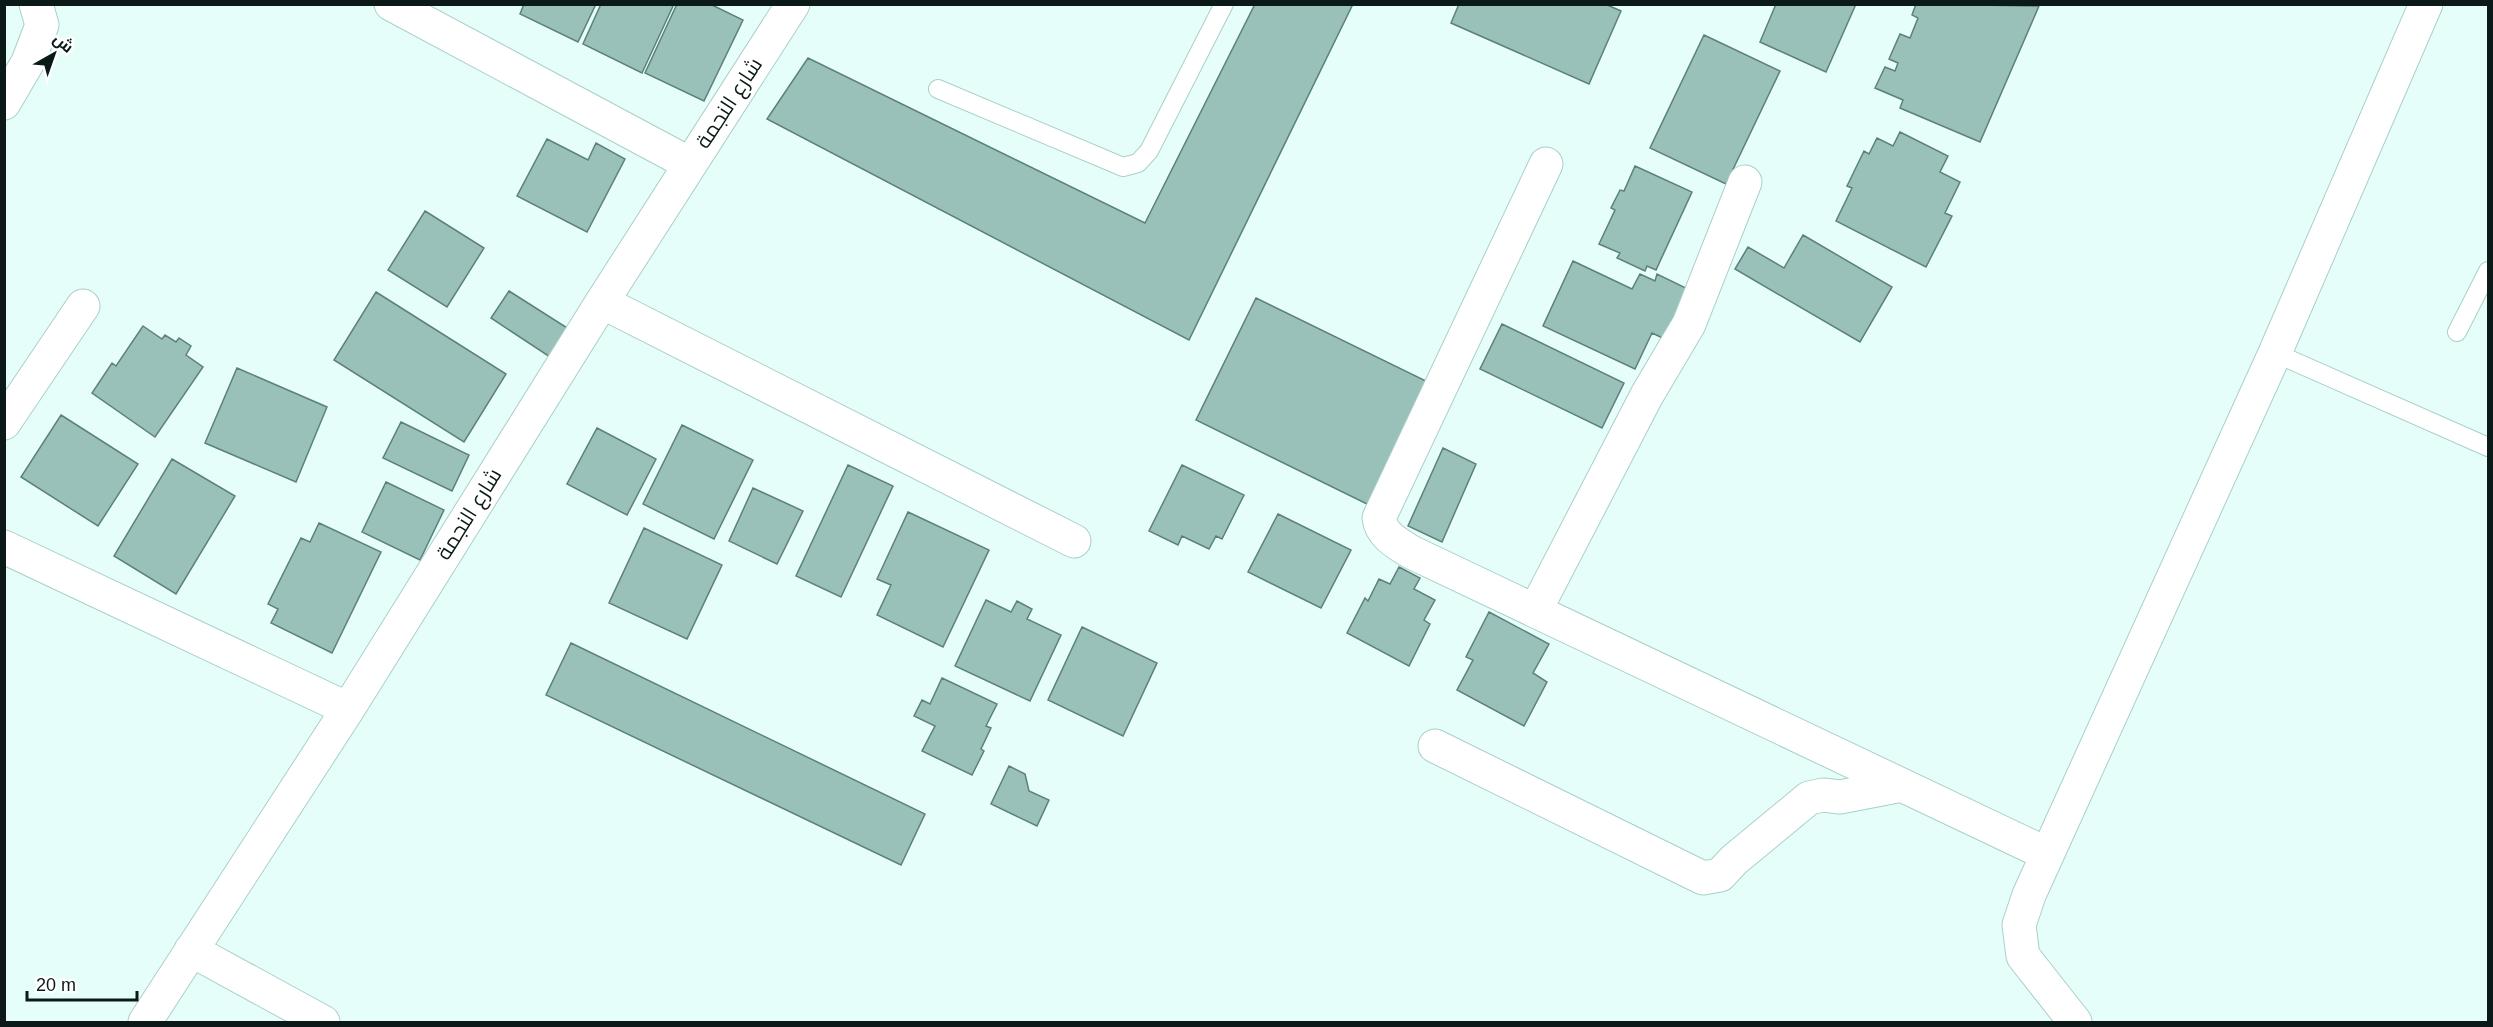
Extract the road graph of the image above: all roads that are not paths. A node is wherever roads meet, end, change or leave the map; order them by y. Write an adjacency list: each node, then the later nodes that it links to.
1 (36, 4): 7 (street)
2 (391, 4): 8 (street)
3 (793, 4): 8 (street, شارع النجمة)
4 (1224, 4): 6 (lane)
5 (2426, 4): 15 (street)
6 (938, 89)
7 (4, 103)
8 (690, 164): 12 (street, شارع النجمة)
9 (1546, 164): 20 (street)
10 (1745, 182): 20 (street)
11 (2488, 271): 14 (lane)
12 (602, 302): 18 (street); 21 (street, شارع النجمة)
13 (83, 306): 16 (street)
14 (2457, 332)
15 (2276, 353): 17 (lane); 24 (street)
16 (4, 423)
17 (2488, 447)
18 (1074, 541)
19 (4, 547): 21 (street)
20 (1535, 611): 23 (street)
21 (348, 709): 25 (street, شارع النجمة)
22 (1435, 746): 23 (street)
23 (1902, 785): 24 (street)
24 (2047, 854): 28 (street)
25 (191, 950): 26 (street, شارع النجمة); 27 (street)
26 (146, 1023)
27 (323, 1023)
28 (2075, 1023)

